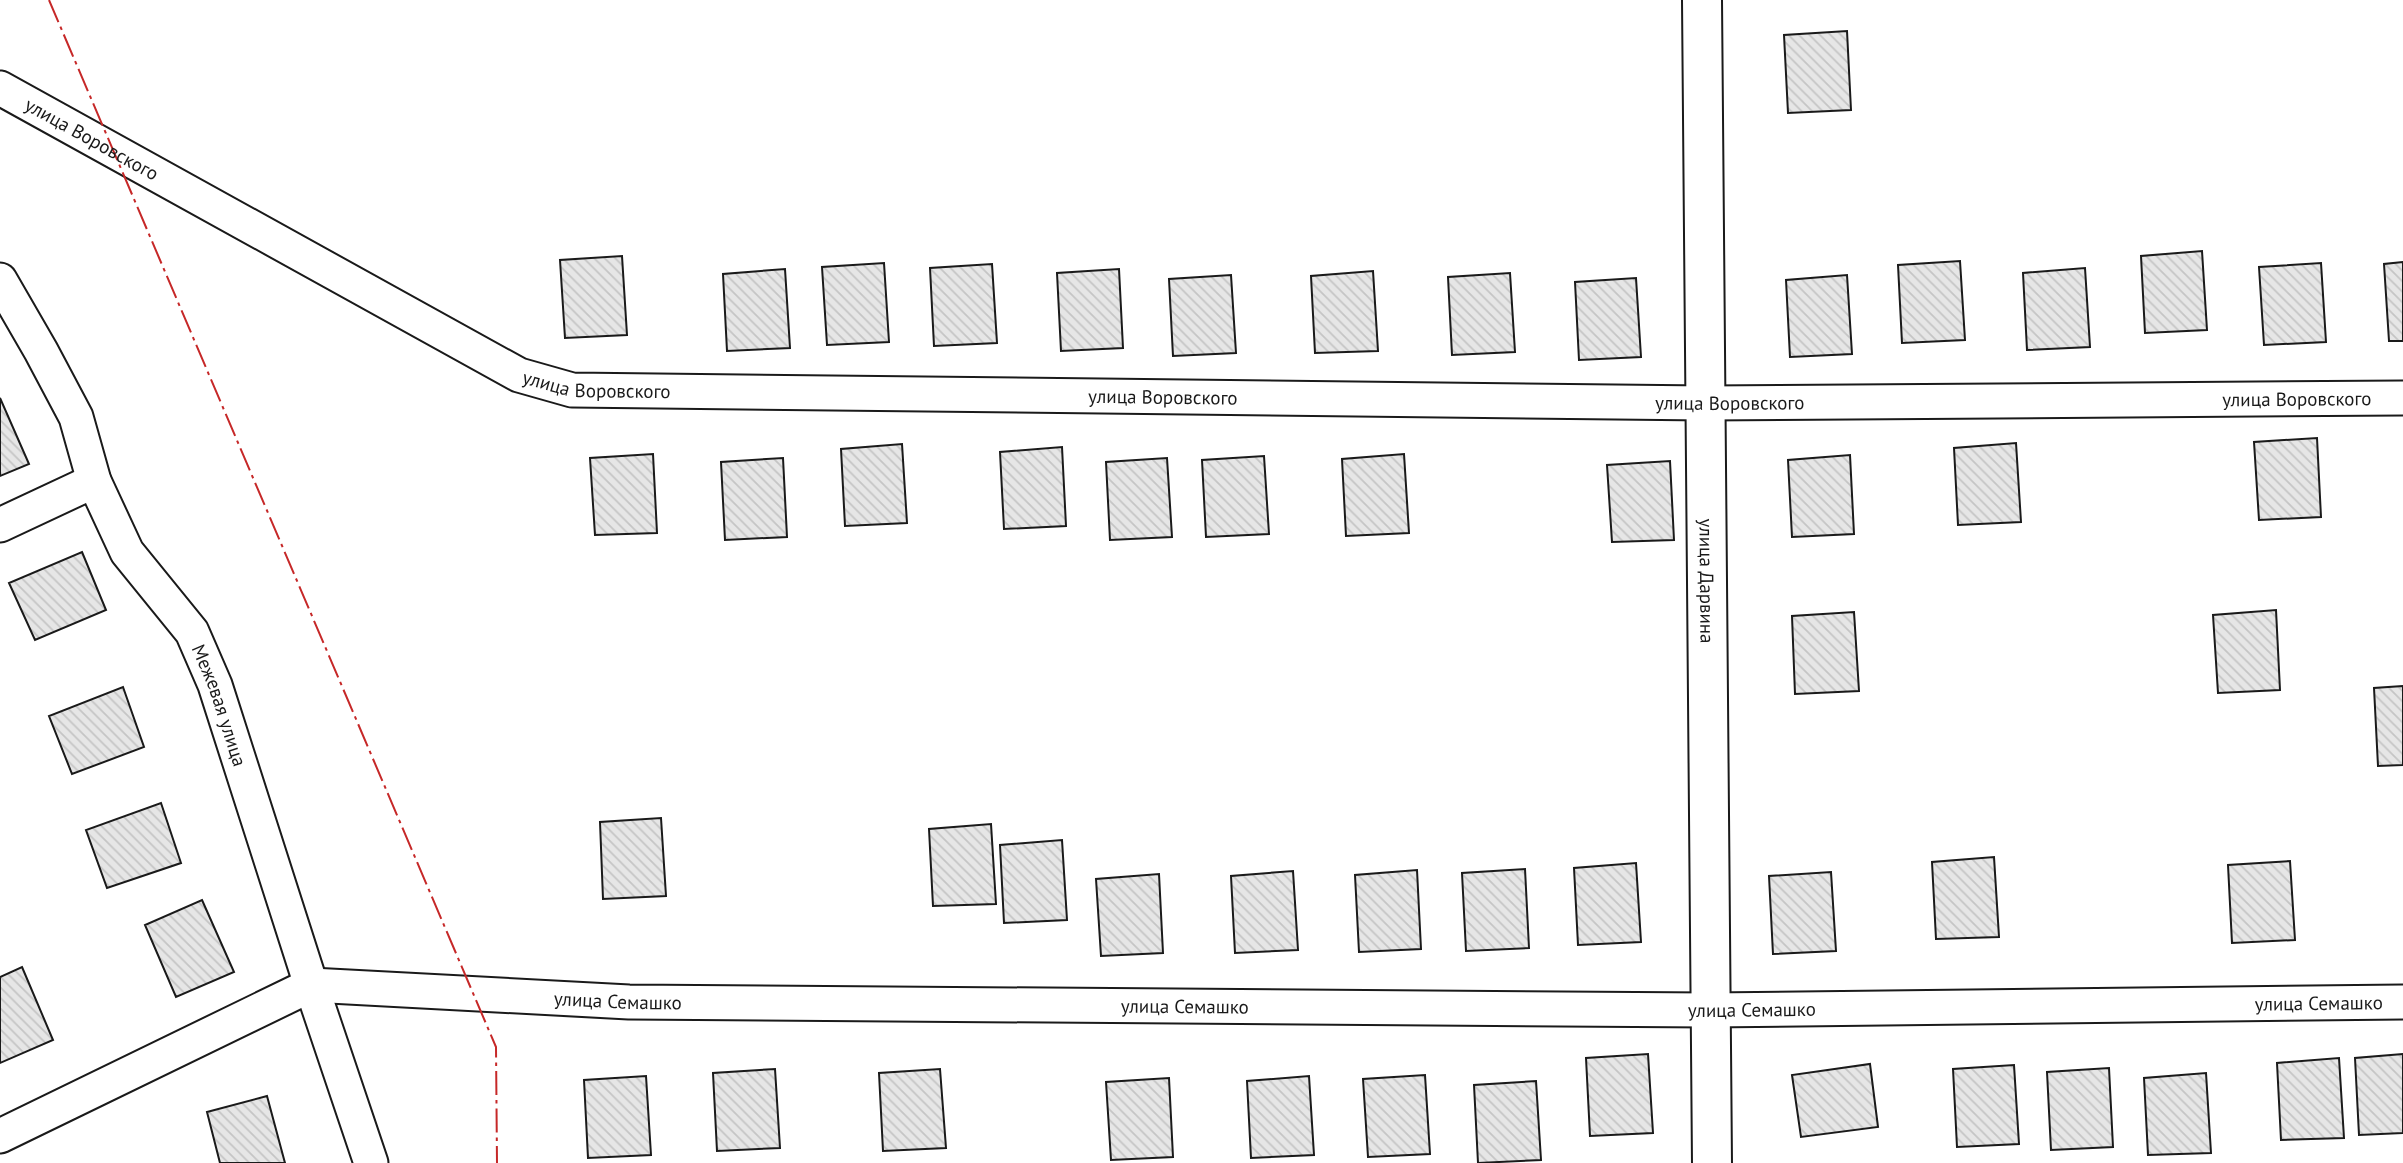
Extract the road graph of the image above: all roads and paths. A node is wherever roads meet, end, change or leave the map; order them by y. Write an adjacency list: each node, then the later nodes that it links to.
1 (1702, 0): 5 (street, улица Дарвина)
2 (0, 88): 5 (street, улица Воровского)
3 (0, 280): 6 (street, Межевая улица)
4 (2403, 398): 5 (street, улица Воровского)
5 (1706, 403): 10 (street, улица Дарвина)
6 (94, 481): 7 (street); 8 (street, Межевая улица)
7 (0, 525)
8 (311, 985): 10 (street, улица Семашко); 11 (street, улица Семашко); 12 (street, Межевая улица)
9 (2403, 1002): 10 (street, улица Семашко)
10 (1709, 1010): 13 (street, улица Дарвина)
11 (0, 1136)
12 (371, 1163)
13 (1712, 1163)

